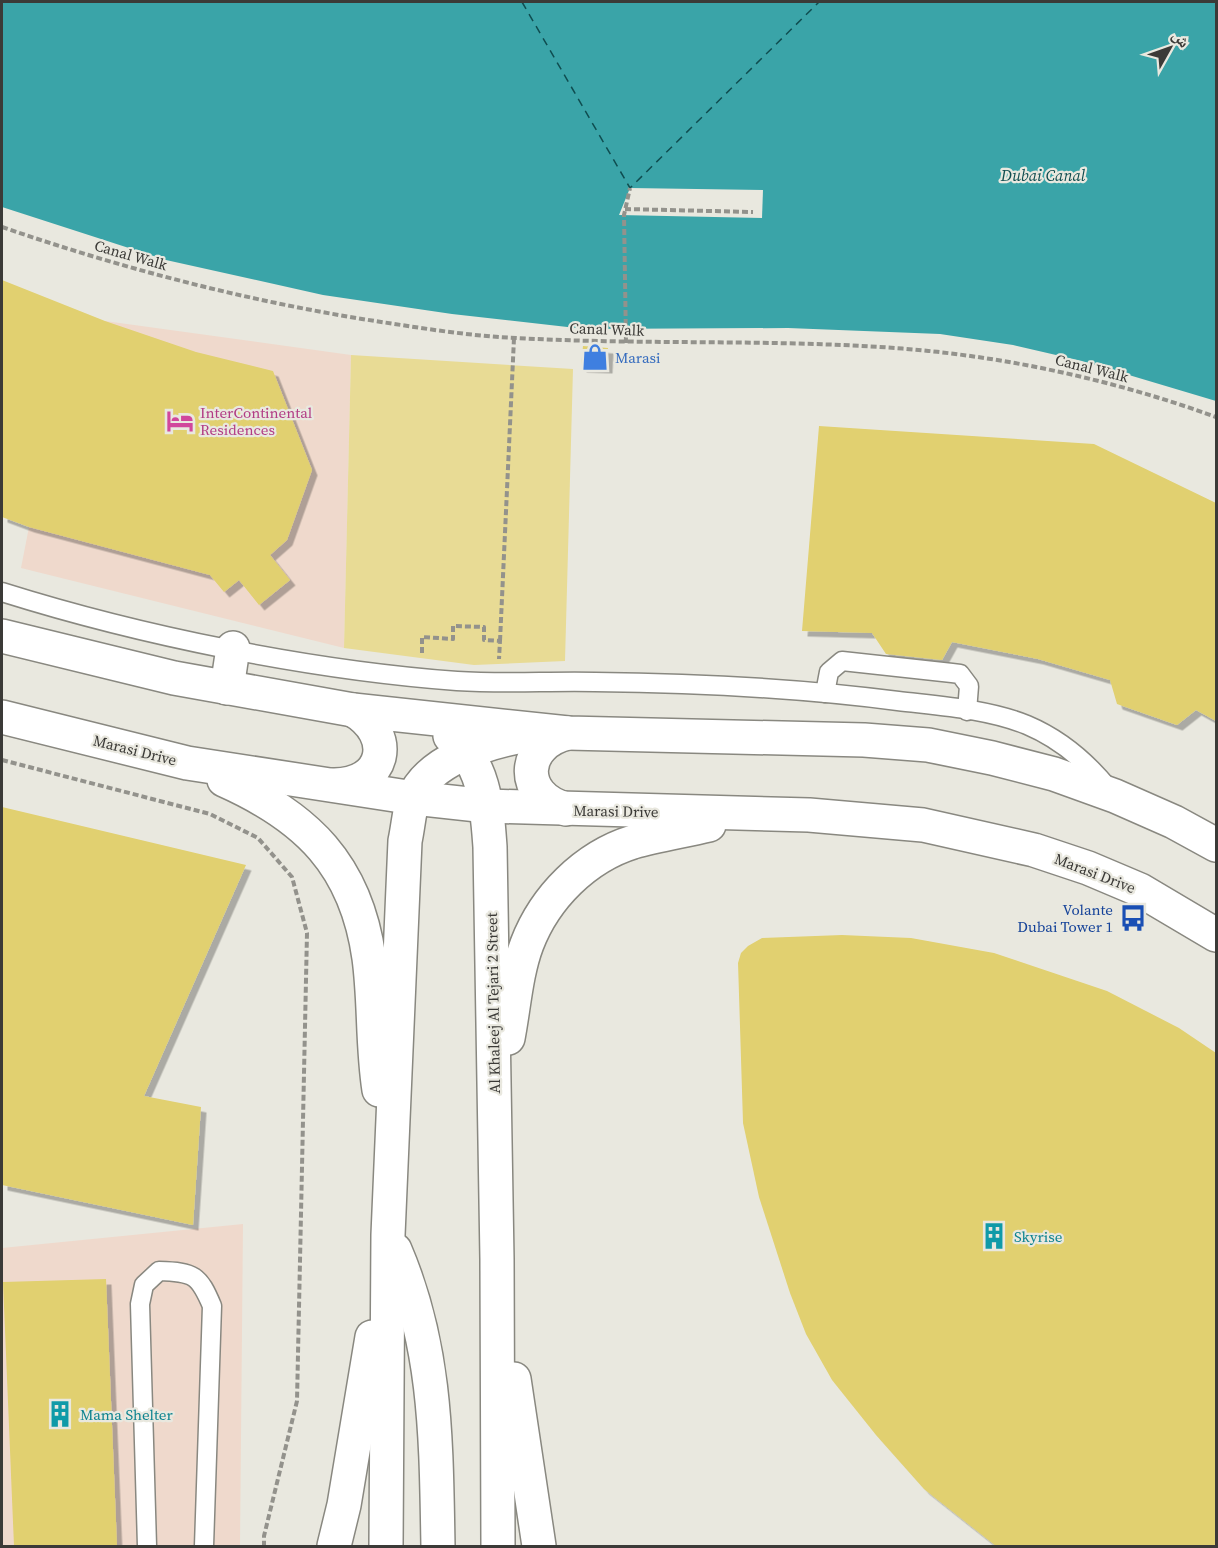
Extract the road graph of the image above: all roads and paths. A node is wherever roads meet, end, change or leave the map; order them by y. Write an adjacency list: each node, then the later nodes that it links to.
1 (630, 188): 2 (path)
2 (625, 209): 3 (path); 6 (path)
3 (753, 212)
4 (2, 227): 5 (path, Canal Walk)
5 (514, 338): 6 (path, Canal Walk); 10 (path)
6 (626, 343): 7 (path, Canal Walk)
7 (1216, 417)
8 (2, 592): 11 (lane)
9 (2, 636): 12 (street)
10 (500, 641)
11 (233, 648): 12 (street); 13 (lane)
12 (227, 688): 14 (street)
13 (825, 693): 15 (lane); 15 (lane)
14 (353, 710): 16 (street); 22 (street)
15 (967, 711): 23 (lane)
16 (419, 716): 18 (street); 19 (street, Al Khaleej Al Tejari 2 Street)
17 (2, 717): 21 (street, Marasi Drive)
18 (568, 733): 19 (street); 23 (street); 26 (street)
19 (466, 751): 24 (street); 25 (street, Al Khaleej Al Tejari 2 Street)
20 (2, 760): 36 (path)
21 (187, 763): 22 (street, Marasi Drive); 31 (street)
22 (334, 785): 24 (street, Marasi Drive)
23 (1115, 796): 28 (street)
24 (414, 798): 25 (street, Marasi Drive); 31 (street)
25 (487, 806): 26 (street, Marasi Drive); 30 (street, Al Khaleej Al Tejari 2 Street)
26 (566, 809): 27 (street, Marasi Drive)
27 (752, 814): 29 (street, Marasi Drive); 30 (street)
28 (1216, 845)
29 (1216, 935)
30 (495, 1117): 33 (street, Al Khaleej Al Tejari 2 Street)
31 (392, 1150): 32 (street)
32 (388, 1234): 37 (street); 38 (street); 39 (street)
33 (497, 1259): 40 (street); 41 (street)
34 (147, 1546): 35 (lane)
35 (204, 1546)
36 (264, 1546)
37 (334, 1546)
38 (386, 1546)
39 (438, 1546)
40 (498, 1546)
41 (539, 1546)

